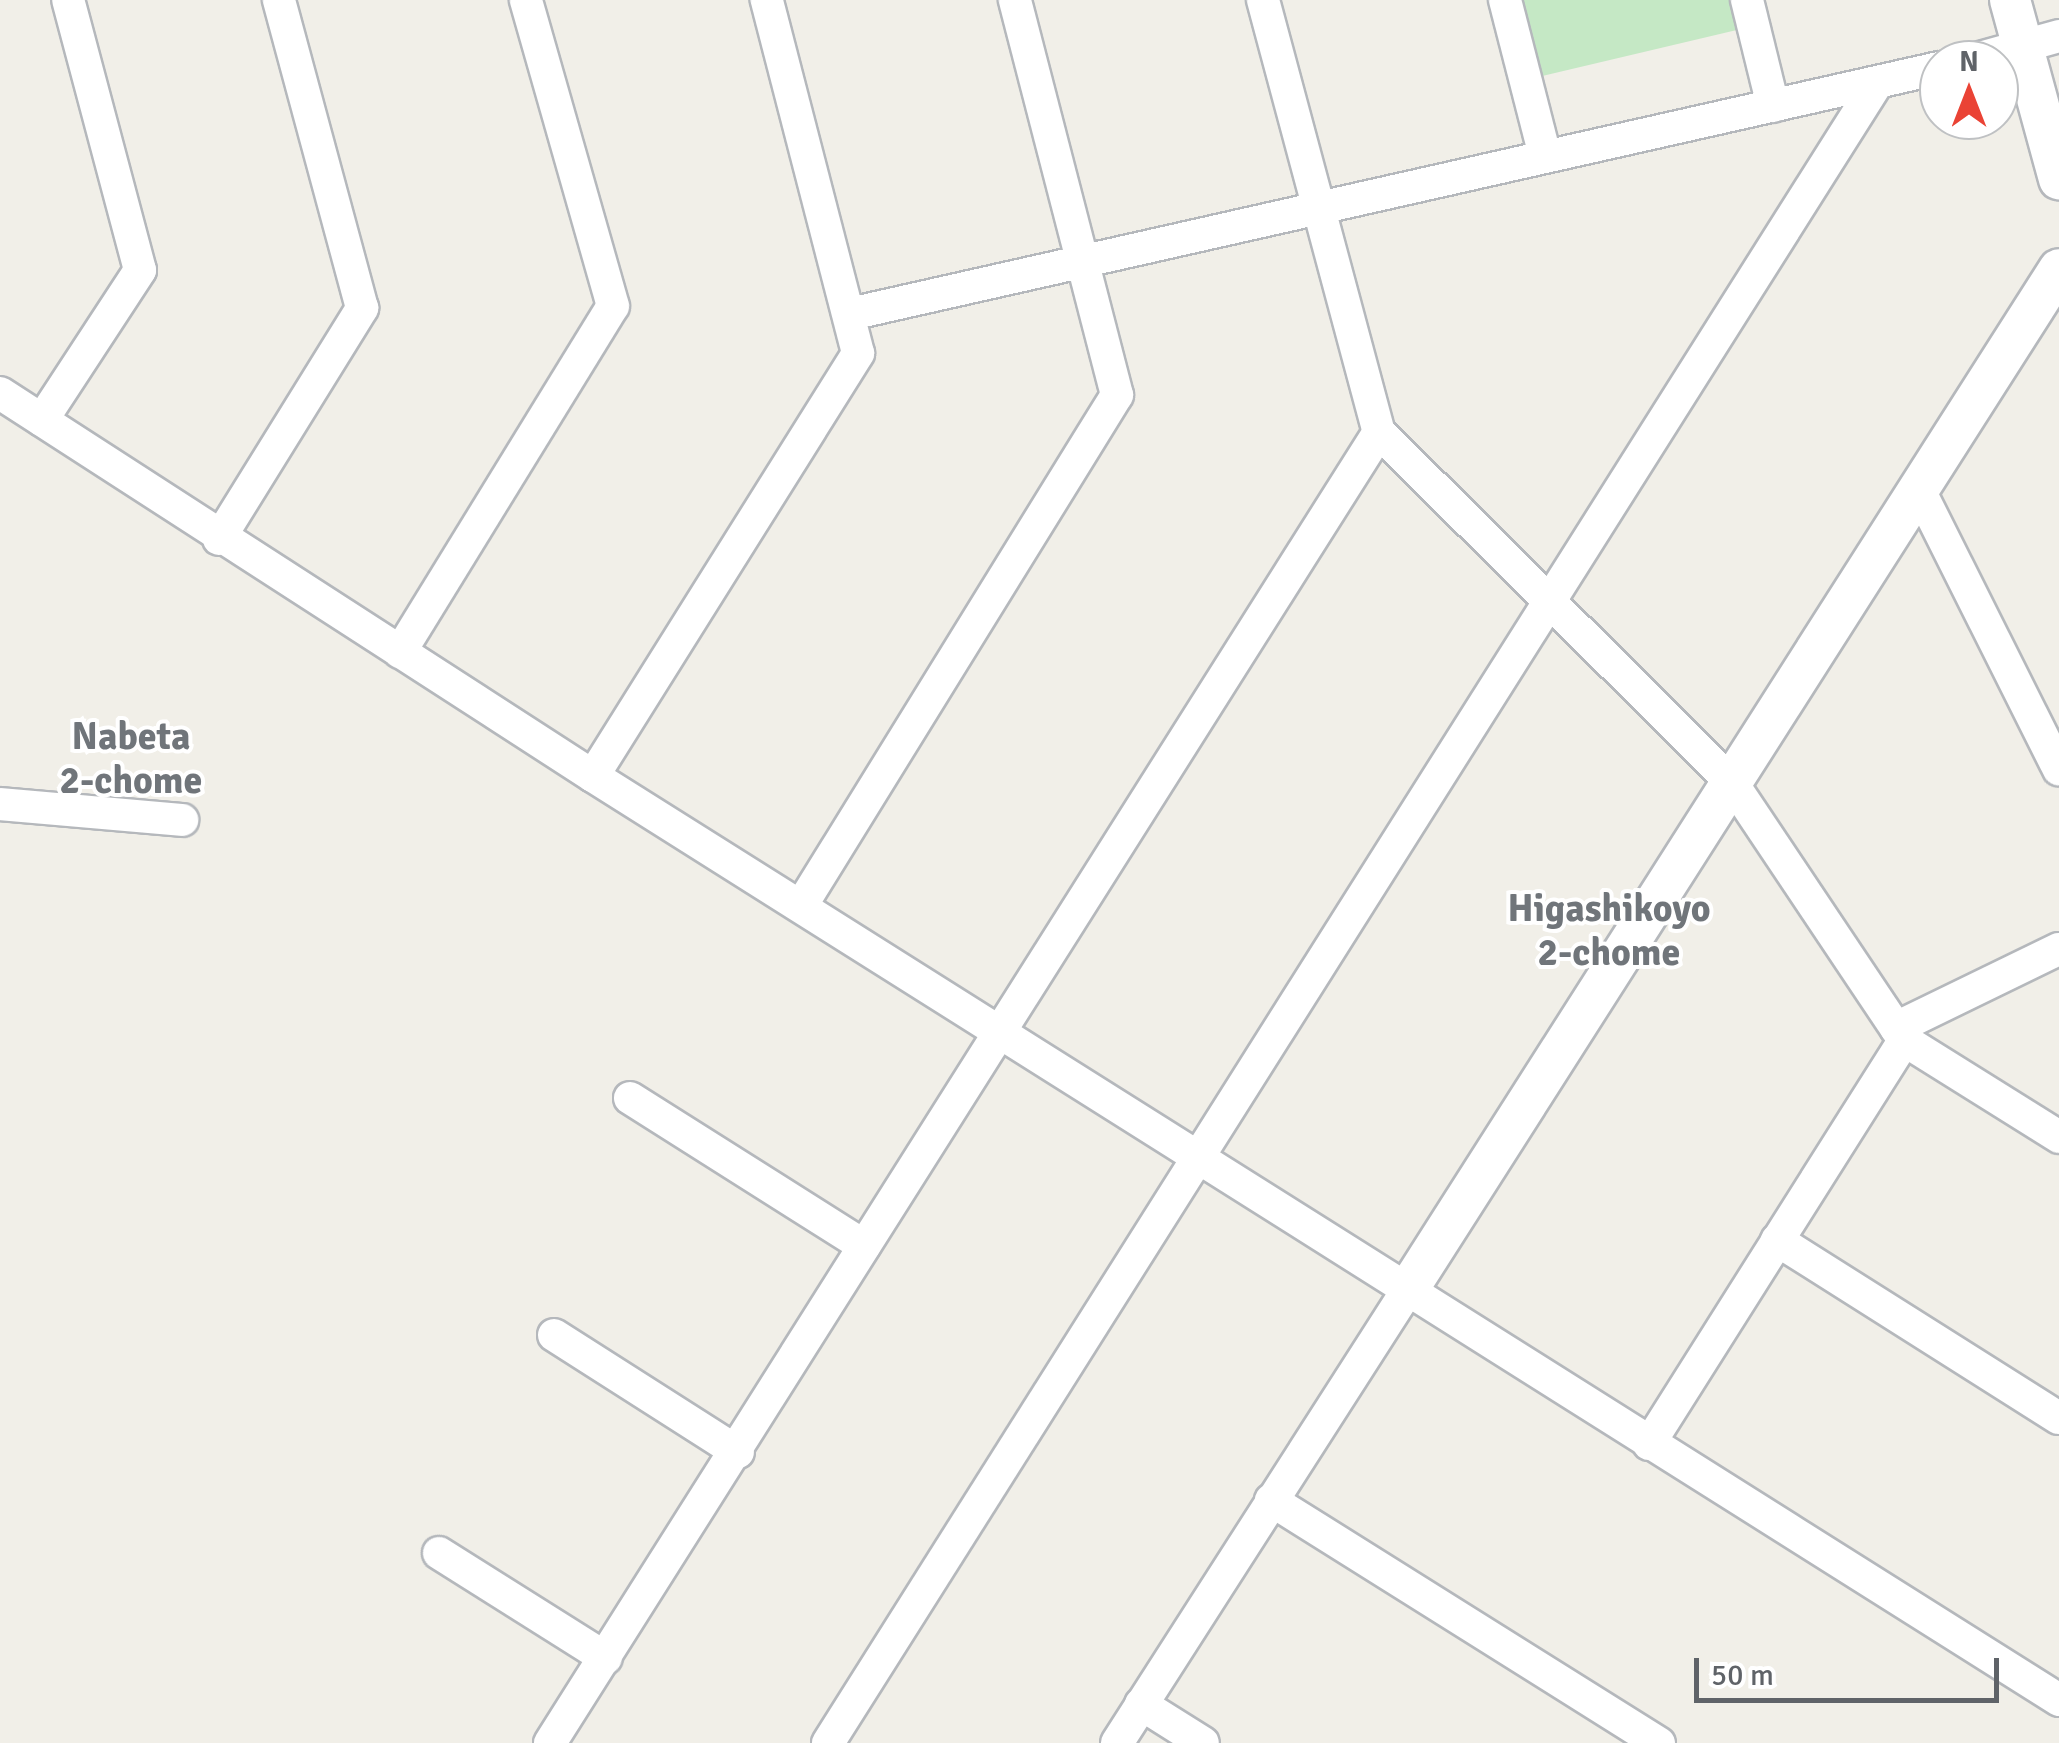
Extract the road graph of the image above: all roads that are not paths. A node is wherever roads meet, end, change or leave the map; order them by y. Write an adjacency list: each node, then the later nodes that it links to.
1 (68, 0): 21 (street)
2 (280, 0): 24 (street)
3 (526, 0): 26 (street)
4 (767, 0): 19 (street)
5 (1015, 0): 17 (street)
6 (1263, 0): 16 (street)
7 (1506, 0): 14 (street)
8 (1746, 0): 13 (street)
9 (2010, 0): 10 (street)
10 (2041, 42): 15 (street)
11 (1919, 73): 12 (street)
12 (1877, 84): 13 (street); 25 (street)
13 (1774, 106): 14 (street)
14 (1545, 156): 16 (street)
15 (2059, 180)
16 (1319, 211): 17 (street); 22 (street)
17 (1084, 262): 19 (street); 32 (street)
18 (2059, 269): 23 (street)
19 (850, 314): 28 (street)
20 (0, 393): 21 (street)
21 (42, 420): 24 (street)
22 (1379, 432): 25 (street); 34 (street)
23 (1917, 486): 27 (street); 29 (street)
24 (219, 538): 26 (street)
25 (1550, 601): 29 (street); 38 (street)
26 (400, 652): 28 (street)
27 (2059, 769)
28 (594, 776): 32 (street)
29 (1732, 783): 35 (street); 41 (street)
30 (0, 804): 31 (street)
31 (182, 820)
32 (801, 906): 34 (street)
33 (2059, 949): 35 (street)
34 (1002, 1034): 38 (street); 40 (street)
35 (1900, 1034): 37 (street); 39 (street)
36 (630, 1098): 40 (street)
37 (2059, 1136)
38 (1197, 1156): 41 (street); 52 (street)
39 (1778, 1240): 43 (street); 44 (street)
40 (864, 1246): 45 (street)
41 (1407, 1291): 44 (street); 46 (street)
42 (554, 1335): 45 (street)
43 (2059, 1418)
44 (1649, 1444): 49 (street)
45 (738, 1452): 48 (street)
46 (1272, 1500): 50 (street); 55 (street)
47 (439, 1553): 48 (street)
48 (606, 1658): 51 (street)
49 (2059, 1700)
50 (1141, 1704): 53 (street); 54 (street)
51 (550, 1743)
52 (828, 1743)
53 (1116, 1743)
54 (1203, 1743)
55 (1659, 1743)

